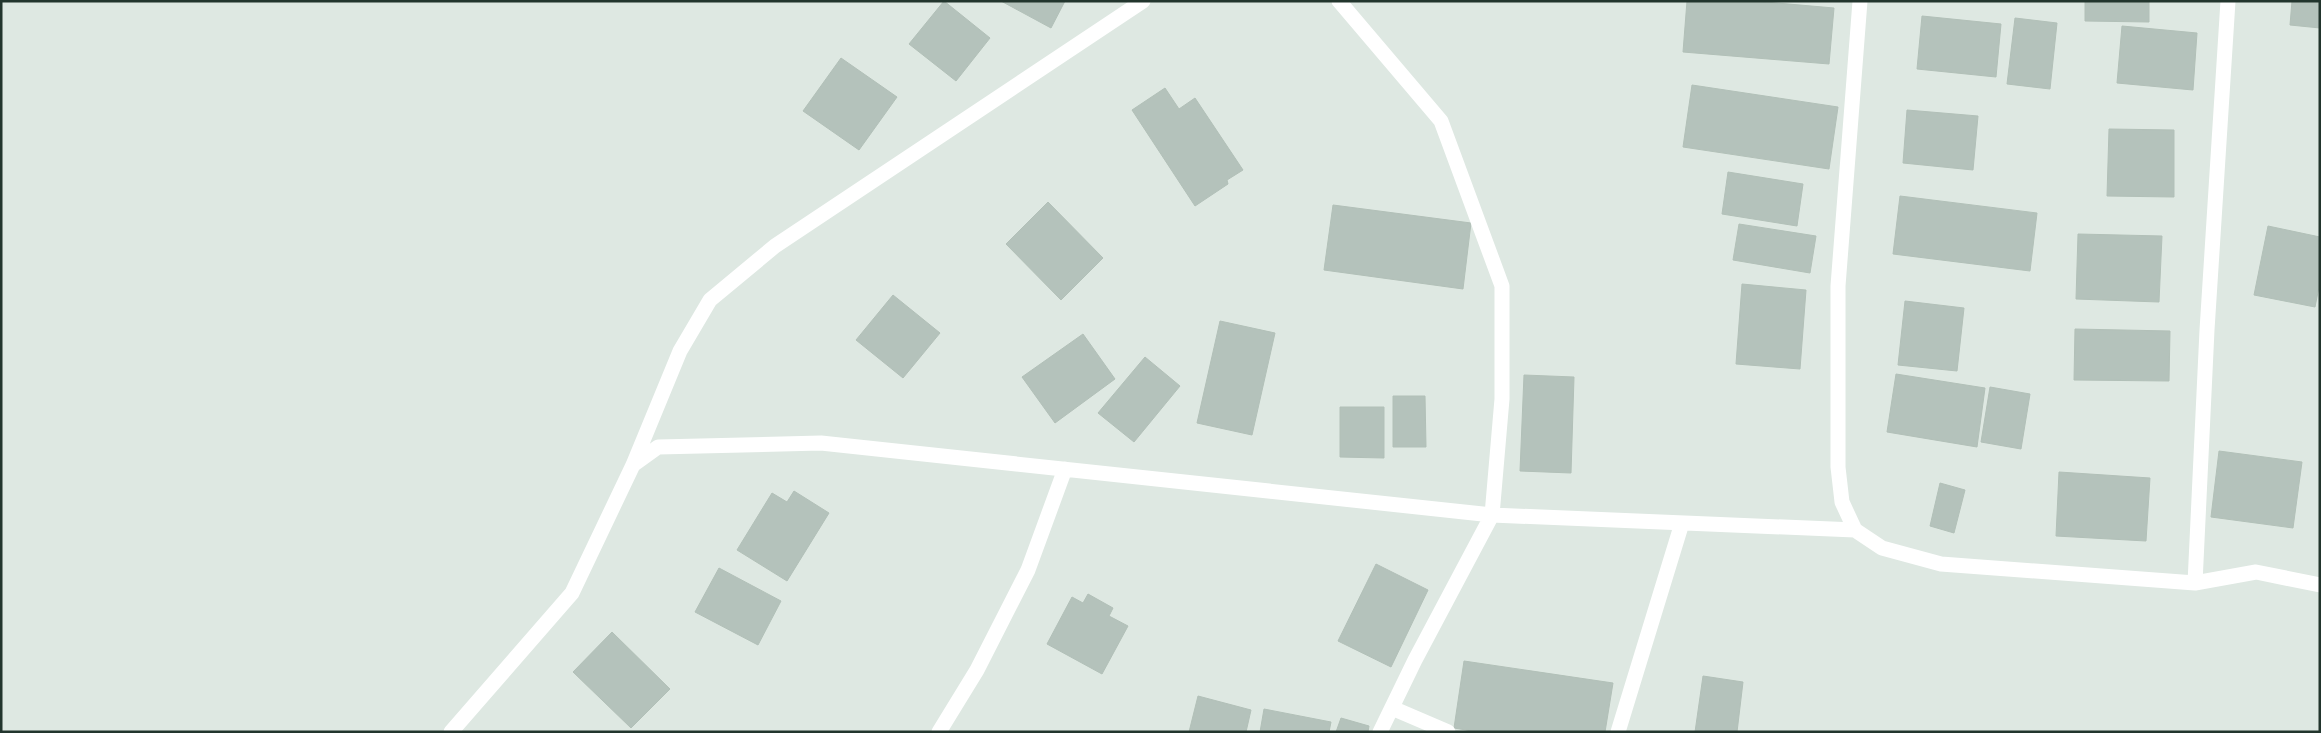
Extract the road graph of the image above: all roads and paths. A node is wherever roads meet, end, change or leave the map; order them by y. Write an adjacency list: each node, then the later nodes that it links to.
1 (1142, 1): 5 (street)
2 (1339, 1): 7 (street)
3 (1860, 1): 9 (street)
4 (2228, 1): 10 (street)
5 (633, 465): 6 (street); 13 (street)
6 (1065, 469): 7 (street); 14 (street)
7 (1492, 515): 8 (street); 12 (street)
8 (1682, 523): 9 (street); 17 (street)
9 (1854, 530): 10 (street)
10 (2195, 583): 11 (street)
11 (2320, 585)
12 (1392, 708): 15 (street); 16 (street)
13 (451, 732)
14 (939, 732)
15 (1380, 732)
16 (1448, 732)
17 (1618, 732)

